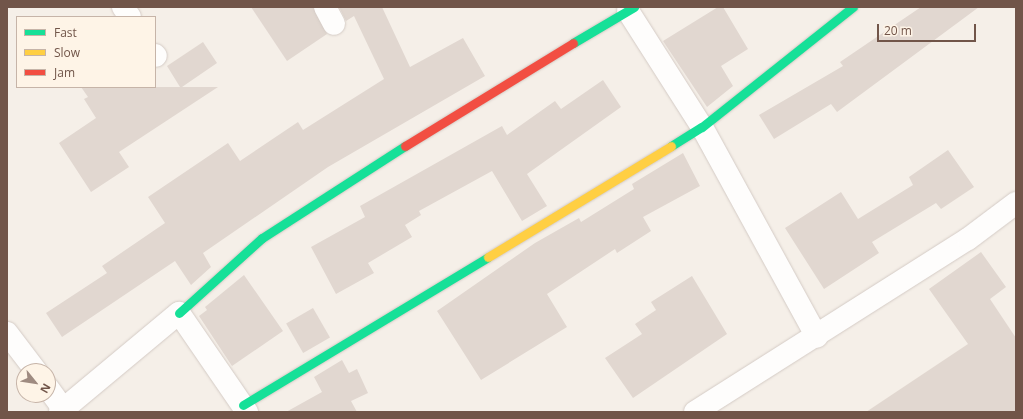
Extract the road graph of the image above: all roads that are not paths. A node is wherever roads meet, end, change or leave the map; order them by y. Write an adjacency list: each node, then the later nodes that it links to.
1 (123, 7): 4 (street)
2 (852, 7): 5 (street)
3 (631, 9): 5 (street); 7 (street)
4 (129, 16)
5 (702, 126): 9 (street); 12 (street)
6 (1016, 203): 9 (street)
7 (179, 313): 12 (street); 13 (street)
8 (7, 333): 10 (street)
9 (817, 337): 14 (street)
10 (30, 363)
11 (56, 401): 13 (street)
12 (245, 409)
13 (62, 411)
14 (695, 412)

